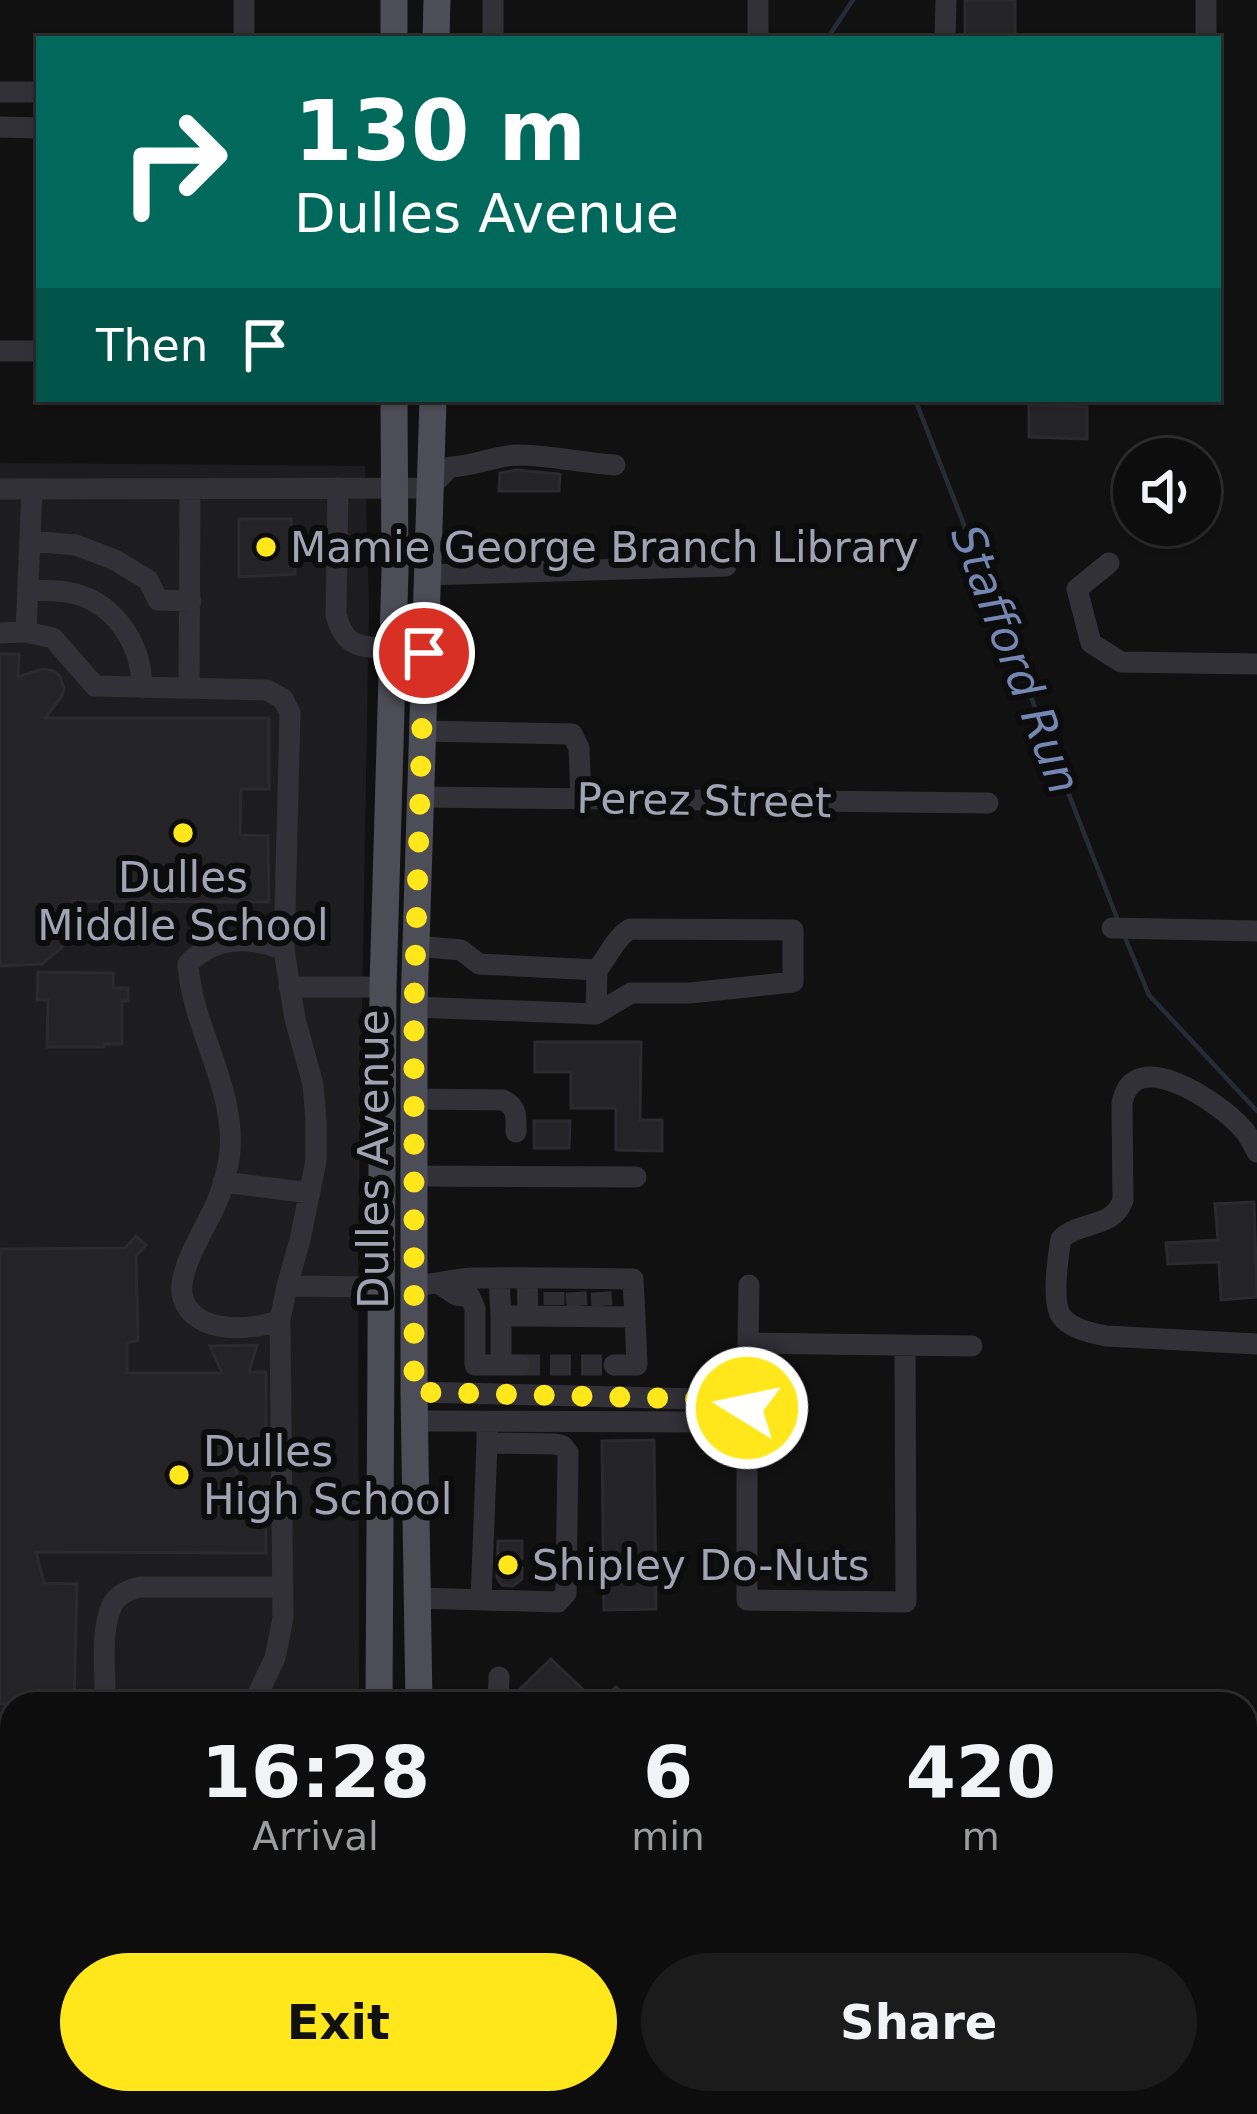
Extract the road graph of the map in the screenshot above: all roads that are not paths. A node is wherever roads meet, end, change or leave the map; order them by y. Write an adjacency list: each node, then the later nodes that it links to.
1 (244, 0): 8 (street)
2 (394, 0): 9 (main road)
3 (437, 0): 10 (main road)
4 (493, 0): 11 (street)
5 (758, 0): 12 (street)
6 (946, 0): 13 (street)
7 (1206, 0): 14 (street)
8 (244, 36)
9 (394, 36)
10 (436, 36)
11 (494, 36)
12 (758, 36)
13 (945, 36)
14 (1206, 36)
15 (0, 92): 16 (street)
16 (36, 92)
17 (0, 128): 18 (street)
18 (36, 128)
19 (0, 351): 20 (street)
20 (36, 351)
21 (394, 402): 28 (main road, Dulles Avenue)
22 (433, 402): 25 (main road, Dulles Avenue)
23 (615, 466): 25 (street)
24 (338, 488): 27 (street); 28 (street); 38 (street)
25 (429, 488): 28 (street); 33 (main road, Dulles Avenue)
26 (0, 489): 29 (street)
27 (190, 489): 29 (street); 35 (street)
28 (396, 489): 38 (main road, Dulles Avenue)
29 (32, 490): 30 (street)
30 (30, 541): 34 (street); 35 (street)
31 (1109, 562): 39 (street)
32 (726, 566): 33 (street)
33 (426, 575): 42 (main road, Dulles Avenue)
34 (28, 590): 36 (street); 40 (street)
35 (191, 601): 41 (street)
36 (26, 632): 37 (street); 40 (street)
37 (0, 633)
38 (392, 650): 43 (main road); 52 (main road, Dulles Avenue)
39 (1257, 664)
40 (142, 688): 41 (street)
41 (189, 689): 49 (street)
42 (421, 731): 43 (main road, Dulles Avenue); 44 (street)
43 (420, 797): 44 (street, Perez Street); 48 (main road, Dulles Avenue)
44 (581, 799): 45 (street, Perez Street)
45 (988, 803)
46 (1112, 928): 47 (street)
47 (1257, 931)
48 (416, 946): 50 (street); 53 (main road, Dulles Avenue)
49 (284, 950): 51 (street); 60 (street)
50 (597, 970): 54 (street); 54 (street)
51 (289, 987): 52 (street); 61 (street)
52 (383, 987): 67 (main road, Dulles Avenue)
53 (414, 1007): 54 (street); 55 (main road, Dulles Avenue)
54 (596, 1014)
55 (415, 1099): 56 (street); 58 (main road, Dulles Avenue)
56 (516, 1132)
57 (1257, 1152): 75 (street)
58 (416, 1176): 59 (street); 64 (main road, Dulles Avenue)
59 (636, 1177)
60 (223, 1182): 61 (street); 73 (street)
61 (310, 1193): 66 (street)
62 (499, 1278): 63 (street); 64 (street); 70 (street)
63 (527, 1278): 68 (street); 71 (street)
64 (428, 1285): 70 (street); 79 (main road, Dulles Avenue)
65 (749, 1285): 74 (street)
66 (287, 1286): 67 (street); 73 (street)
67 (382, 1287): 90 (main road, Dulles Avenue)
68 (565, 1298): 69 (street); 69 (street); 71 (street)
69 (601, 1298): 72 (street); 72 (street)
70 (501, 1316): 71 (street)
71 (528, 1316)
72 (635, 1317): 78 (street)
73 (280, 1320): 84 (street)
74 (748, 1343): 76 (street); 81 (street)
75 (1257, 1344)
76 (905, 1346): 77 (street); 81 (street)
77 (972, 1346)
78 (614, 1365)
79 (414, 1392): 80 (street); 82 (main road, Dulles Avenue)
80 (716, 1408): 81 (street); 83 (street)
81 (747, 1408)
82 (414, 1421): 83 (street); 85 (main road, Dulles Avenue)
83 (487, 1433): 86 (street); 86 (street)
84 (283, 1587): 88 (street); 89 (street)
85 (418, 1598): 86 (street); 91 (main road, Dulles Avenue)
86 (481, 1600)
87 (499, 1677): 92 (street)
88 (106, 1692)
89 (259, 1692)
90 (380, 1692)
91 (419, 1692)
92 (498, 1692)

